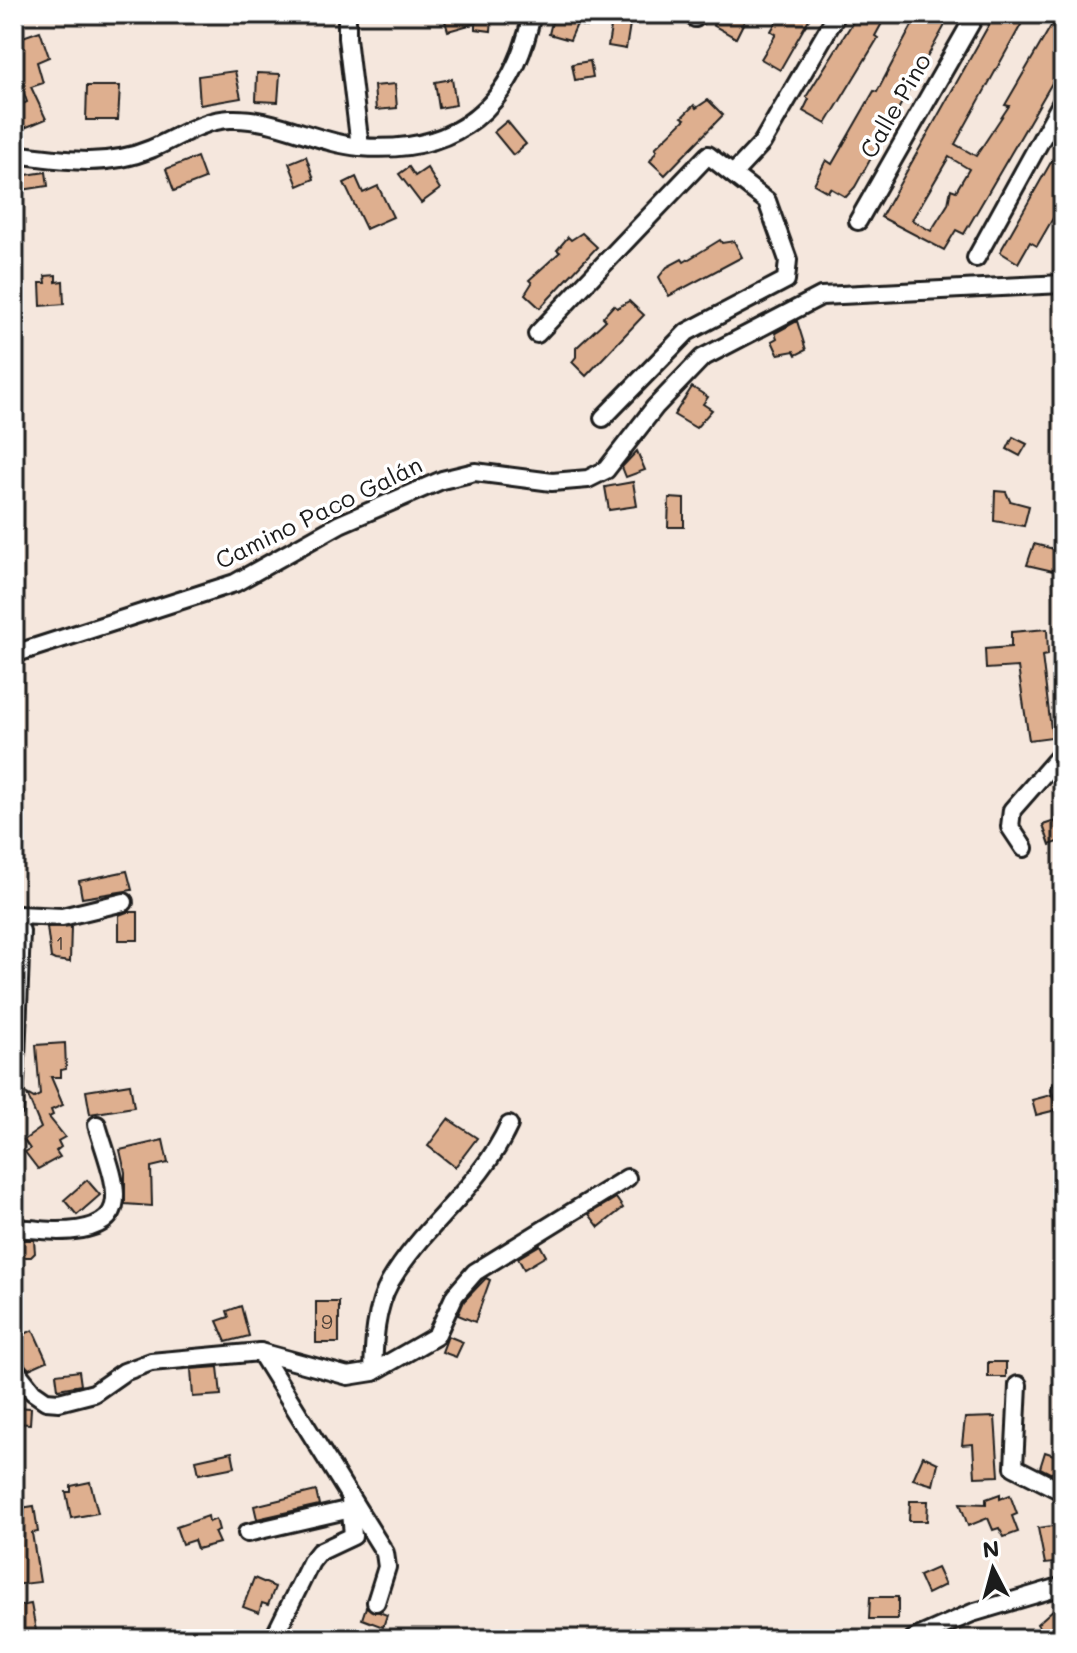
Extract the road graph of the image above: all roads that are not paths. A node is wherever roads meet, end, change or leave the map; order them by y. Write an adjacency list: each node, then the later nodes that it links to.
1 (347, 14): 6 (street)
2 (532, 14): 6 (street)
3 (837, 14): 8 (street)
4 (976, 14): 9 (street, Calle Pino)
5 (1063, 100): 10 (street)
6 (360, 147): 7 (street)
7 (14, 154)
8 (733, 174): 12 (street); 13 (street)
9 (858, 221)
10 (976, 258)
11 (1063, 284): 14 (street, Camino Paco Galán)
12 (537, 334)
13 (603, 418)
14 (14, 654)
15 (1063, 752): 16 (street)
16 (1024, 848)
17 (124, 902): 18 (street)
18 (14, 923): 19 (street)
19 (14, 1107)
20 (97, 1125): 23 (street)
21 (509, 1125): 26 (street)
22 (627, 1178): 26 (street)
23 (14, 1229)
24 (260, 1352): 25 (street); 26 (street); 29 (street)
25 (14, 1368)
26 (373, 1372)
27 (1018, 1385): 28 (street)
28 (1063, 1492)
29 (350, 1501): 30 (street); 32 (street); 33 (street)
30 (247, 1533)
31 (1063, 1586): 34 (street)
32 (376, 1602)
33 (273, 1639)
34 (913, 1639)

